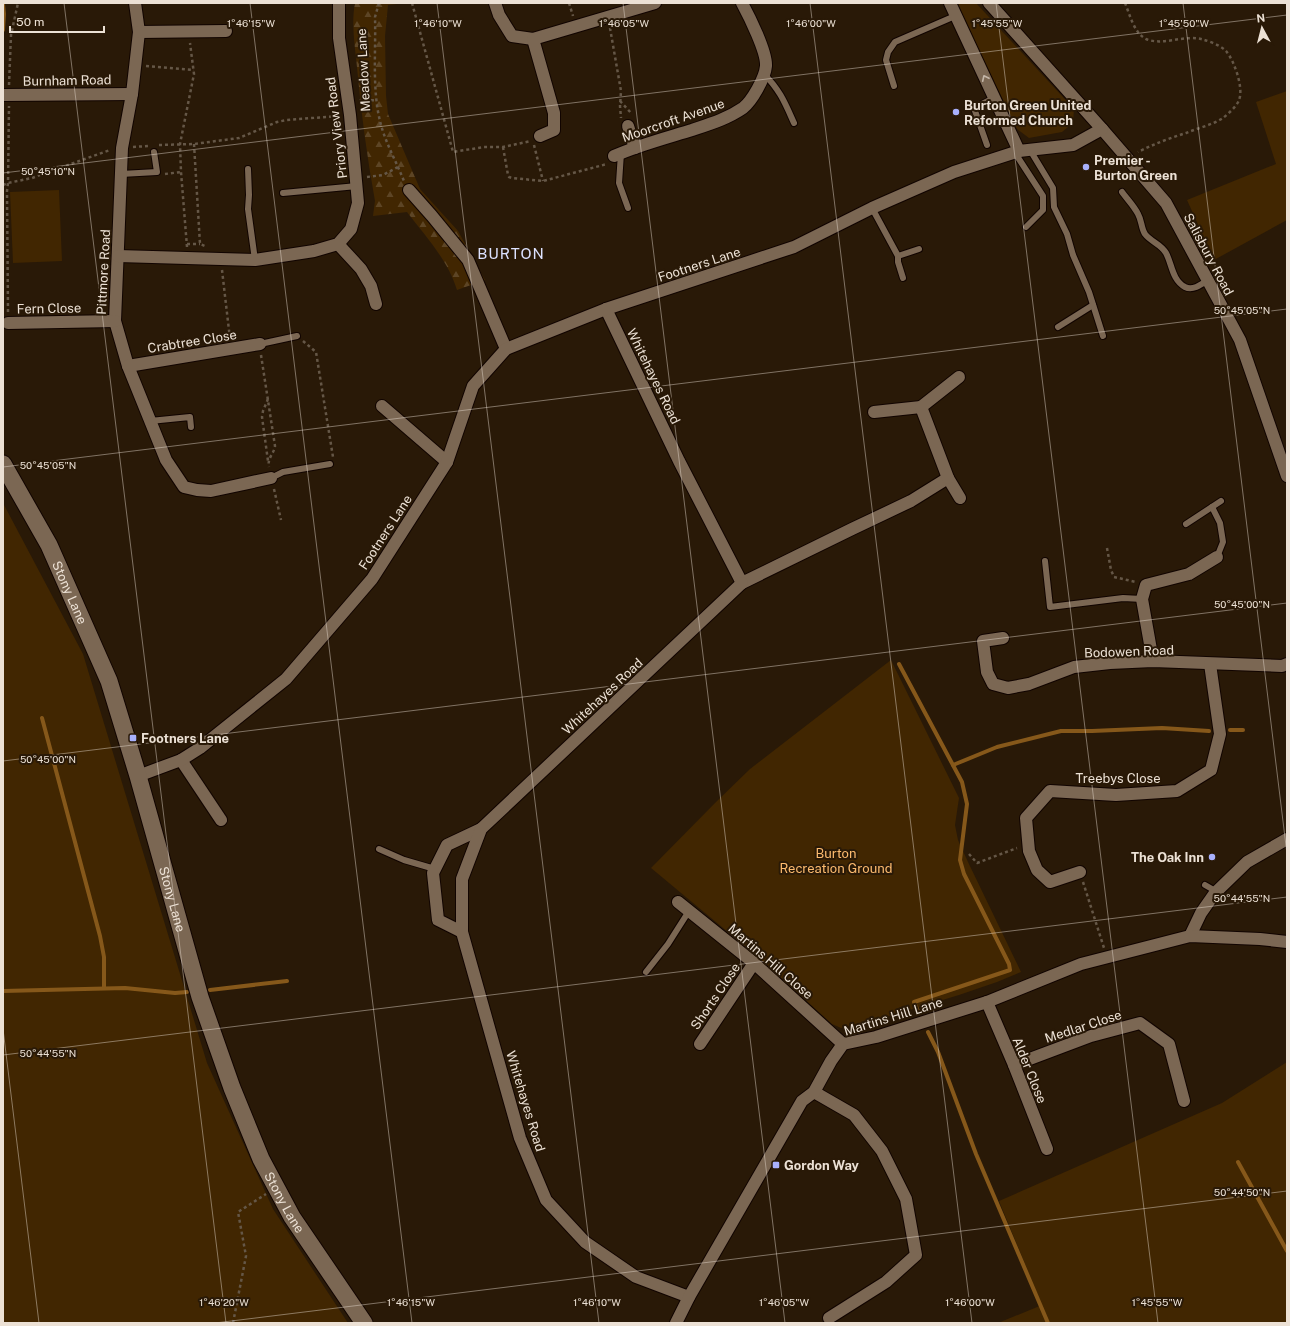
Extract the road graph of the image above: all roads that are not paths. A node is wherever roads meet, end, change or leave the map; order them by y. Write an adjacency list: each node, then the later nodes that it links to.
1 (135, 3): 10 (street, Pittmore Road)
2 (339, 3): 28 (street, Priory View Road)
3 (496, 3): 11 (street)
4 (656, 3): 11 (street)
5 (742, 3): 12 (street, Moorcroft Avenue)
6 (950, 3): 8 (street)
7 (989, 3): 19 (street, Salisbury Road)
8 (955, 16): 13 (lane); 16 (street, one-way to 8)
9 (226, 31): 10 (street)
10 (139, 32): 14 (street, Pittmore Road)
11 (533, 39): 20 (street)
12 (764, 74): 17 (lane); 22 (street, Moorcroft Avenue)
13 (894, 86)
14 (132, 94): 15 (street, Burnham Road); 27 (street, Pittmore Road)
15 (6, 95)
16 (994, 98): 21 (lane); 23 (street)
17 (794, 123)
18 (628, 126): 22 (street)
19 (1102, 129): 23 (street); 41 (street, Salisbury Road)
20 (536, 139)
21 (988, 145)
22 (635, 148): 25 (street, Moorcroft Avenue)
23 (1022, 151): 33 (street, Footners Lane); 34 (lane); 43 (lane)
24 (154, 152): 27 (lane)
25 (618, 155): 32 (lane)
26 (248, 169): 39 (lane)
27 (121, 174): 37 (street, Pittmore Road)
28 (356, 182): 31 (lane); 35 (street, Priory View Road)
29 (409, 190): 51 (street)
30 (1122, 192): 41 (lane)
31 (283, 193)
32 (628, 208)
33 (872, 208): 38 (lane); 44 (street, Footners Lane)
34 (1026, 227)
35 (338, 244): 39 (street); 42 (street)
36 (919, 250): 38 (lane)
37 (118, 256): 39 (street); 45 (street, Pittmore Road)
38 (898, 256): 40 (lane)
39 (255, 260)
40 (903, 278)
41 (1208, 280): 62 (street, Salisbury Road)
42 (376, 304)
43 (1093, 305): 47 (lane); 49 (lane)
44 (606, 309): 51 (street, Footners Lane); 71 (street, Whitehayes Road)
45 (115, 321): 46 (street, Fern Close); 52 (street, Pittmore Road)
46 (8, 323)
47 (1058, 326)
48 (297, 336): 50 (lane)
49 (1103, 336)
50 (260, 344): 52 (street, Crabtree Close)
51 (506, 349): 59 (street, Footners Lane)
52 (128, 366): 57 (street, Pittmore Road)
53 (959, 377): 55 (street)
54 (382, 406): 59 (street)
55 (921, 407): 56 (street); 64 (street)
56 (874, 412)
57 (150, 421): 58 (lane); 63 (street, Pittmore Road)
58 (190, 427)
59 (447, 462): 77 (street, Footners Lane)
60 (3, 464): 78 (main road, Stony Lane)
61 (330, 464): 63 (lane)
62 (1287, 476)
63 (271, 478)
64 (948, 478): 65 (street); 71 (street, Whitehayes Road)
65 (960, 498)
66 (1221, 501): 67 (lane)
67 (1212, 507): 68 (lane); 69 (lane)
68 (1186, 524)
69 (1217, 557): 72 (street)
70 (1045, 560): 72 (lane)
71 (742, 583): 80 (street, Whitehayes Road)
72 (1142, 600): 74 (street)
73 (1003, 638): 74 (street, Bodowen Road)
74 (1153, 661): 75 (street, Bodowen Road)
75 (1210, 664): 76 (street, Bodowen Road); 84 (street, Treebys Close)
76 (1287, 664)
77 (181, 760): 78 (street, Footners Lane); 79 (street)
78 (138, 776): 103 (main road, Stony Lane)
79 (221, 820)
80 (481, 829): 83 (street, Whitehayes Road); 89 (street, Whitehayes Road)
81 (1287, 838): 86 (street)
82 (379, 849): 83 (lane)
83 (435, 869): 89 (street, Whitehayes Road)
84 (1080, 872)
85 (1205, 885): 86 (lane)
86 (1215, 893): 90 (street)
87 (678, 902): 88 (street, Martins Hill Close)
88 (689, 911): 92 (street, Martins Hill Close); 93 (lane)
89 (462, 932): 101 (street, Whitehayes Road)
90 (1190, 936): 91 (street, Martins Hill Lane); 94 (street, Martins Hill Lane)
91 (1287, 942)
92 (754, 963): 95 (street, Shorts Close); 96 (street, Martins Hill Close)
93 (646, 972)
94 (987, 1002): 96 (street, Martins Hill Lane); 97 (street, Alder Close)
95 (700, 1044)
96 (843, 1044): 98 (street, Martins Hill Lane)
97 (1014, 1065): 99 (street, Medlar Close); 100 (street, Alder Close)
98 (814, 1092): 101 (street, Martins Hill Lane); 102 (street)
99 (1184, 1101)
100 (1047, 1149)
101 (689, 1297): 104 (street, Martins Hill Lane)
102 (829, 1318)
103 (364, 1323)
104 (676, 1323)

